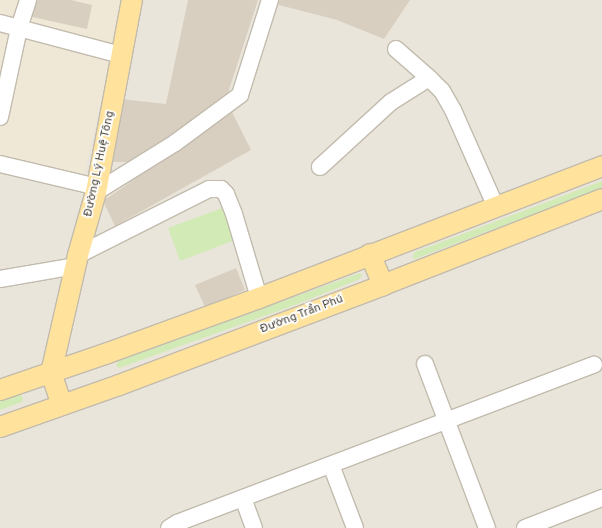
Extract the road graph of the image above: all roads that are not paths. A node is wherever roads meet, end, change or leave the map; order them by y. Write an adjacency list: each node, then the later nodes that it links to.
1 (28, 0): 5 (street)
2 (132, 0): 7 (main road, Đường Lý Huệ Tông)
3 (270, 0): 14 (street)
4 (0, 24): 5 (street)
5 (19, 28): 7 (street); 8 (street)
6 (396, 49): 9 (street)
7 (121, 55): 14 (main road, Đường Lý Huệ Tông)
8 (6, 64): 10 (street)
9 (429, 78): 13 (street); 16 (street)
10 (0, 117)
11 (0, 164): 14 (street)
12 (602, 166): 16 (main road)
13 (320, 167)
14 (96, 189): 18 (main road, Đường Lý Huệ Tông)
15 (602, 199): 20 (main road, Đường Trần Phú)
16 (496, 207): 17 (main road)
17 (370, 254): 20 (main road); 21 (main road)
18 (76, 260): 19 (street); 21 (street); 24 (main road, Đường Lý Huệ Tông)
19 (0, 279)
20 (383, 285): 26 (main road, Đường Trần Phú)
21 (259, 298): 24 (main road)
22 (425, 364): 27 (street)
23 (594, 365): 27 (street)
24 (51, 373): 25 (main road); 26 (main road)
25 (0, 390)
26 (62, 405): 28 (main road, Đường Trần Phú)
27 (448, 421): 29 (street); 35 (street)
28 (0, 428)
29 (331, 465): 30 (street); 34 (street)
30 (243, 498): 32 (street); 33 (street)
31 (602, 498): 36 (street)
32 (170, 528)
33 (254, 528)
34 (355, 528)
35 (487, 528)
36 (525, 528)

